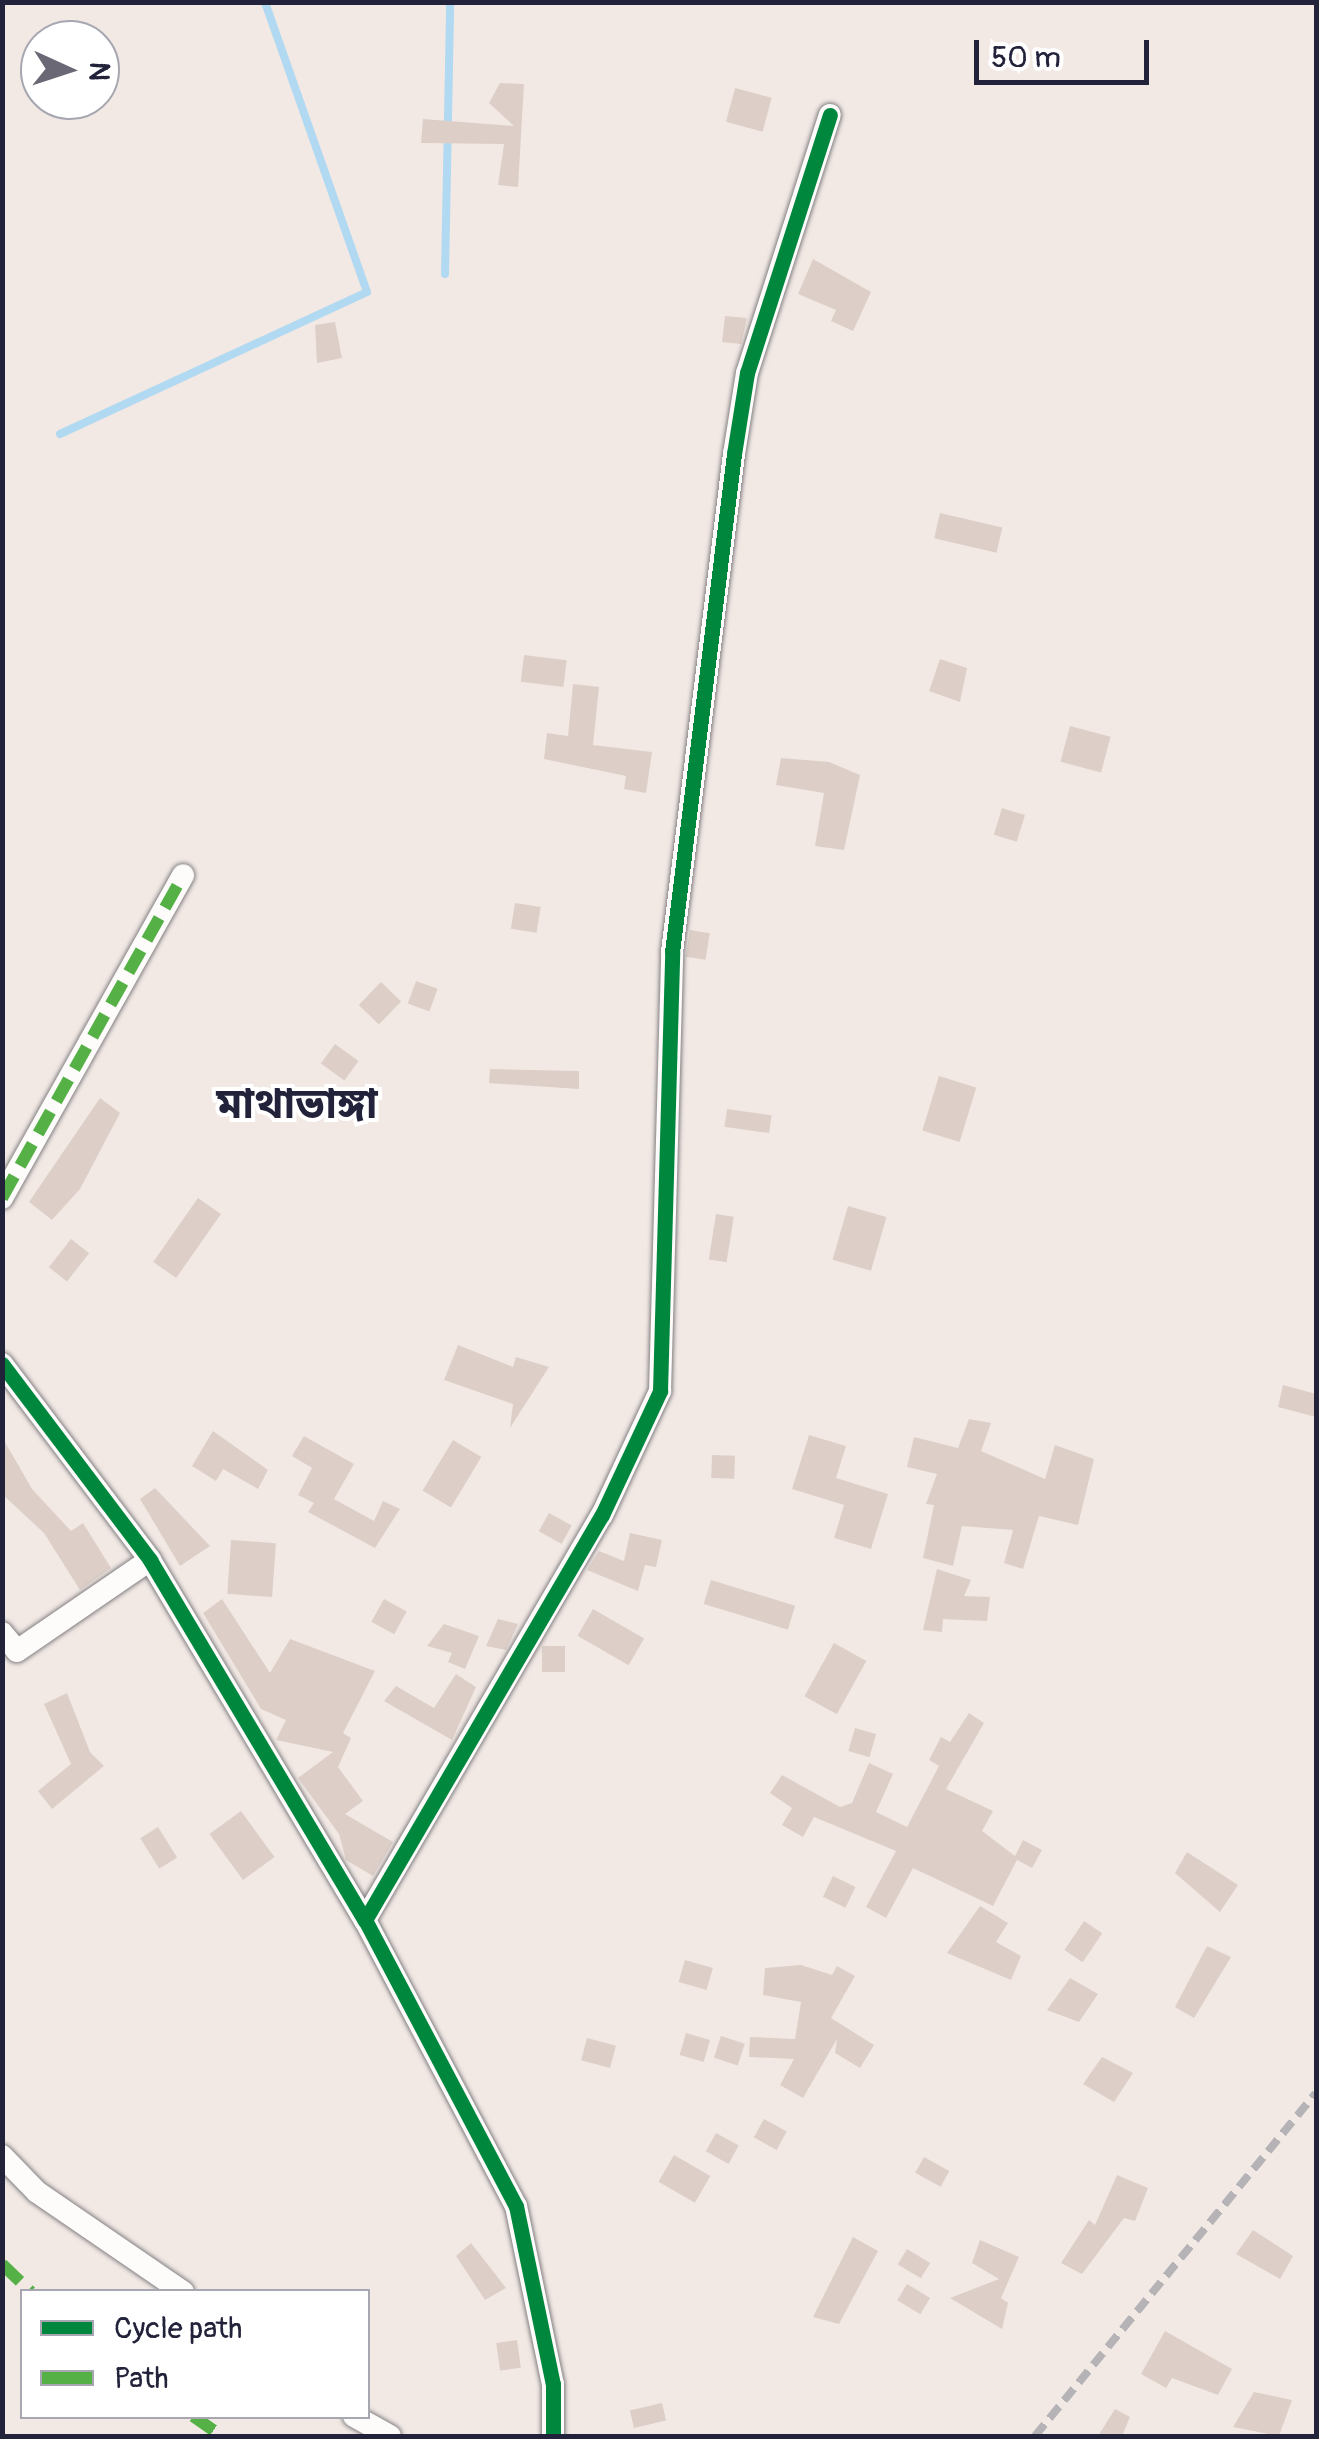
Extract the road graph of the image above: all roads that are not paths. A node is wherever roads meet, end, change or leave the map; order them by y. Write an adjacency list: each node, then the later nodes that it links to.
1 (830, 115): 7 (street)
2 (183, 875): 3 (street)
3 (2, 1198)
4 (2, 1364): 5 (street)
5 (150, 1560): 6 (street); 7 (street)
6 (2, 1633)
7 (365, 1920): 12 (street)
8 (2, 2156): 9 (street)
9 (180, 2289)
10 (359, 2419): 11 (street)
11 (390, 2436)
12 (553, 2436)

